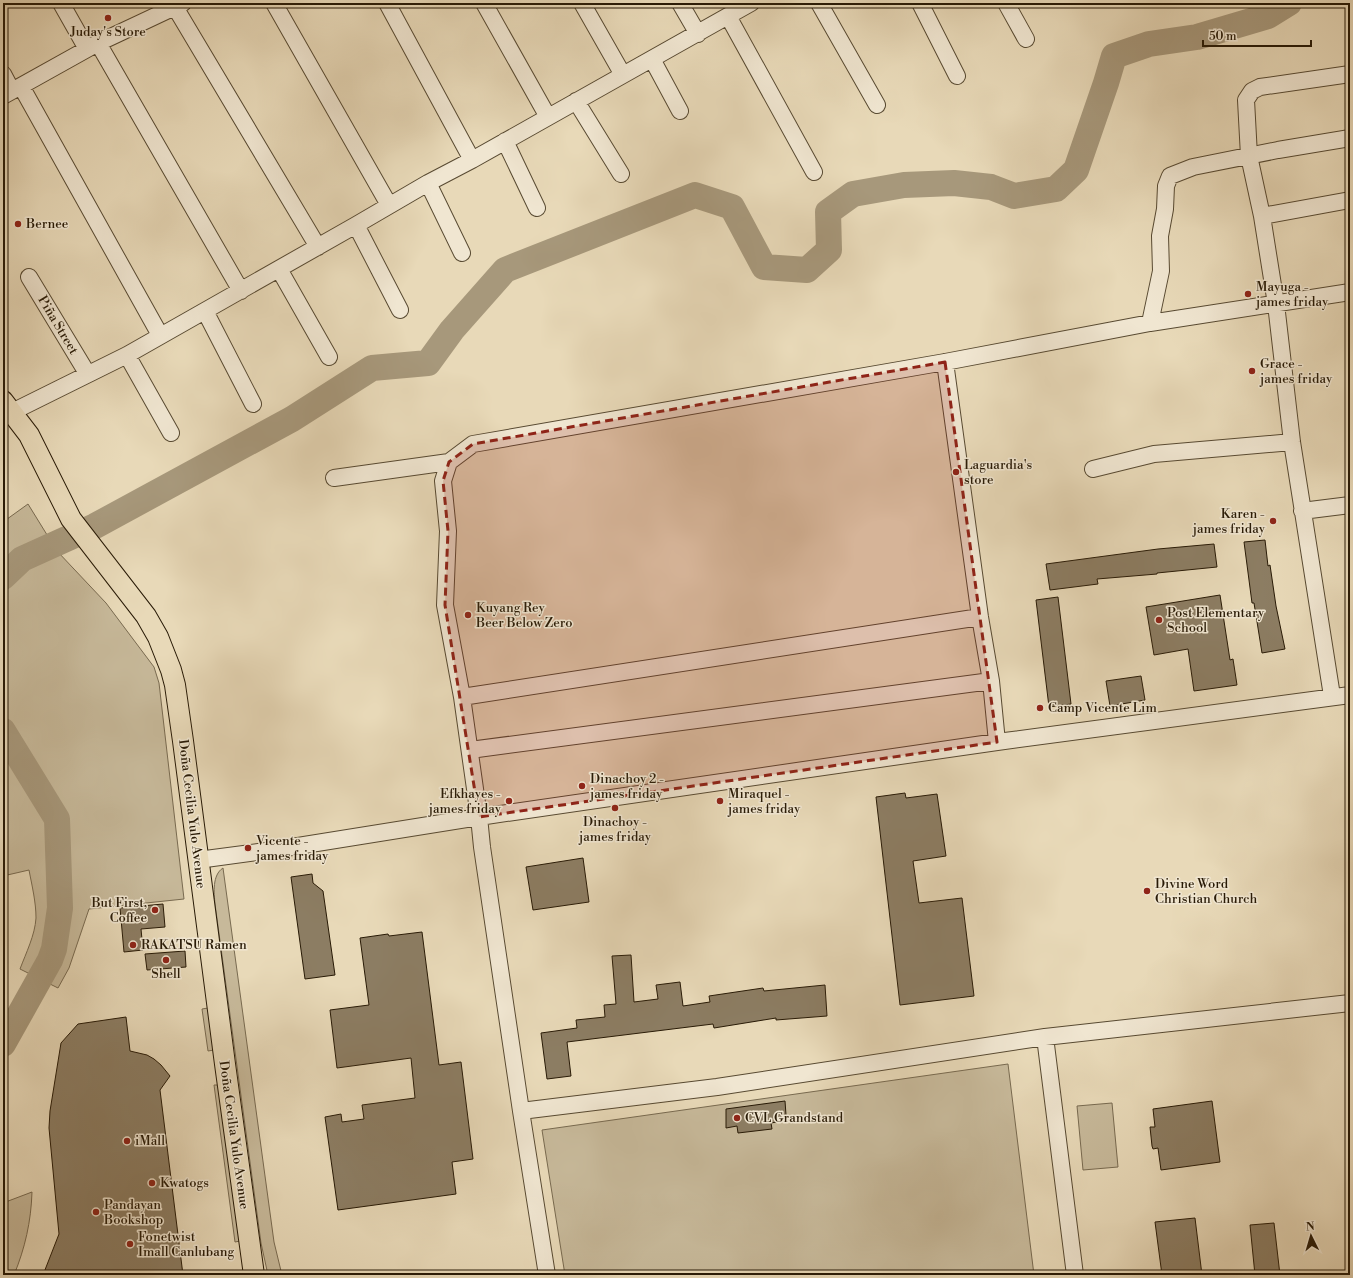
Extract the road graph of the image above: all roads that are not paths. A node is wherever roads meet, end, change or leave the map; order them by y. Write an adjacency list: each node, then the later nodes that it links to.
1 (61, 3): 16 (street)
2 (274, 3): 35 (street)
3 (387, 3): 30 (street)
4 (484, 3): 26 (street)
5 (582, 3): 20 (street)
6 (680, 3): 14 (street)
7 (751, 3): 13 (street)
8 (819, 3): 24 (street)
9 (920, 3): 21 (street)
10 (1006, 3): 15 (street)
11 (179, 5): 12 (street); 39 (street)
12 (157, 9): 16 (street)
13 (728, 16): 14 (street); 31 (street)
14 (698, 34): 17 (street)
15 (1026, 40)
16 (93, 46): 22 (street); 43 (street)
17 (652, 59): 20 (street); 25 (street)
18 (3, 74): 22 (street)
19 (1350, 74): 29 (street)
20 (623, 75): 23 (street)
21 (957, 76)
22 (12, 91): 49 (street)
23 (576, 101): 26 (street); 32 (street)
24 (877, 105)
25 (680, 111)
26 (548, 117): 28 (street)
27 (1350, 138): 29 (street)
28 (505, 141): 30 (street); 36 (street)
29 (1249, 156): 37 (street); 48 (street)
30 (472, 160): 33 (street)
31 (814, 172)
32 (621, 174)
33 (428, 183): 35 (street); 40 (street)
34 (1350, 200): 37 (street)
35 (389, 206): 38 (street)
36 (537, 208)
37 (1262, 216): 45 (street)
38 (356, 225): 39 (street); 46 (street)
39 (318, 247): 41 (street)
40 (462, 253)
41 (279, 269): 43 (street); 51 (street)
42 (29, 277): 53 (street, Piña Street)
43 (240, 290): 47 (street)
44 (1350, 292): 45 (street)
45 (1276, 304): 48 (street); 57 (street)
46 (400, 310)
47 (204, 311): 49 (street); 54 (street)
48 (1150, 323): 52 (street)
49 (160, 335): 50 (street)
50 (127, 354): 53 (street); 56 (street)
51 (329, 357)
52 (945, 362): 58 (street); 63 (street)
53 (87, 373): 55 (street)
54 (254, 404)
55 (7, 406): 71 (main road, Doña Cecilia Yulo Avenue)
56 (171, 433)
57 (1292, 442): 59 (street); 62 (street)
58 (449, 462): 60 (street); 67 (street)
59 (1093, 469)
60 (334, 478)
61 (1350, 505): 62 (street)
62 (1302, 511): 66 (street)
63 (980, 617): 64 (street); 67 (street)
64 (991, 681): 68 (street); 69 (street)
65 (1350, 695): 66 (street)
66 (1332, 696): 68 (street)
67 (462, 697): 69 (street)
68 (997, 742): 70 (street)
69 (470, 750): 70 (street)
70 (480, 817): 71 (street); 74 (street)
71 (198, 860): 75 (main road, Doña Cecilia Yulo Avenue)
72 (1350, 1003): 73 (street)
73 (1045, 1037): 74 (street); 77 (street)
74 (521, 1111): 76 (street)
75 (254, 1275)
76 (547, 1275)
77 (1075, 1275)

